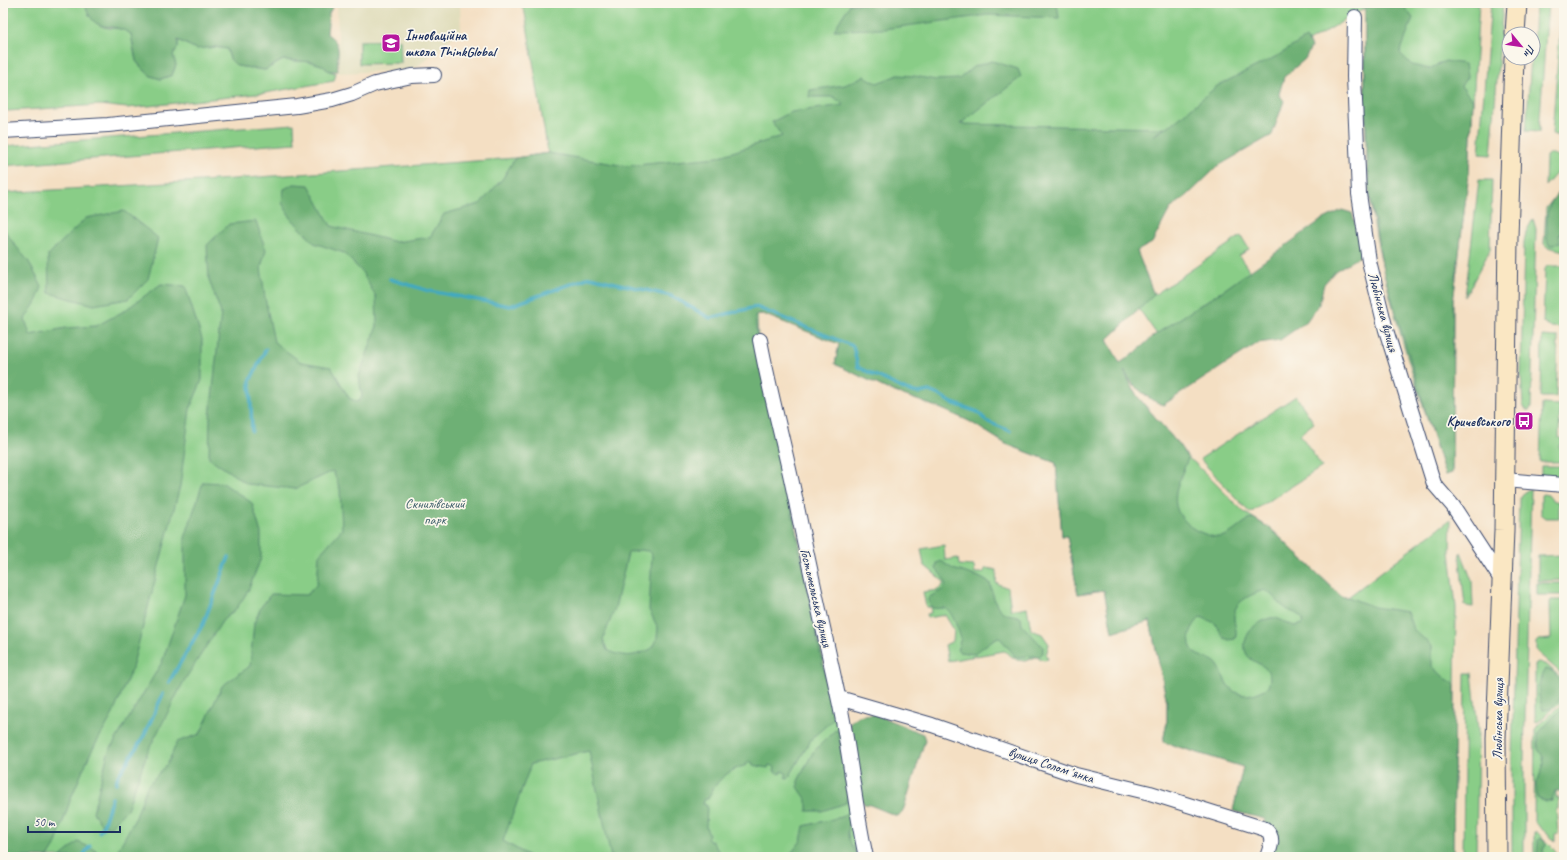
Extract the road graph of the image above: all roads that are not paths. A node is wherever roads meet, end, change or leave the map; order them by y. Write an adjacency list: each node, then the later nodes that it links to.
1 (1517, 3): 3 (main road)
2 (1355, 17): 10 (street, Любінська вулиця)
3 (1516, 26)
4 (1514, 66): 8 (main road, Любінська вулиця)
5 (434, 75): 6 (street)
6 (3, 131)
7 (760, 340): 11 (street, Гостомельська вулиця)
8 (1504, 480): 9 (street); 10 (main road, Любінська вулиця)
9 (1564, 485)
10 (1502, 581): 14 (main road, Любінська вулиця)
11 (839, 698): 12 (street, Гостомельська вулиця); 13 (street, вулиця Соломʼянка)
12 (866, 857)
13 (1267, 857)
14 (1497, 857)

